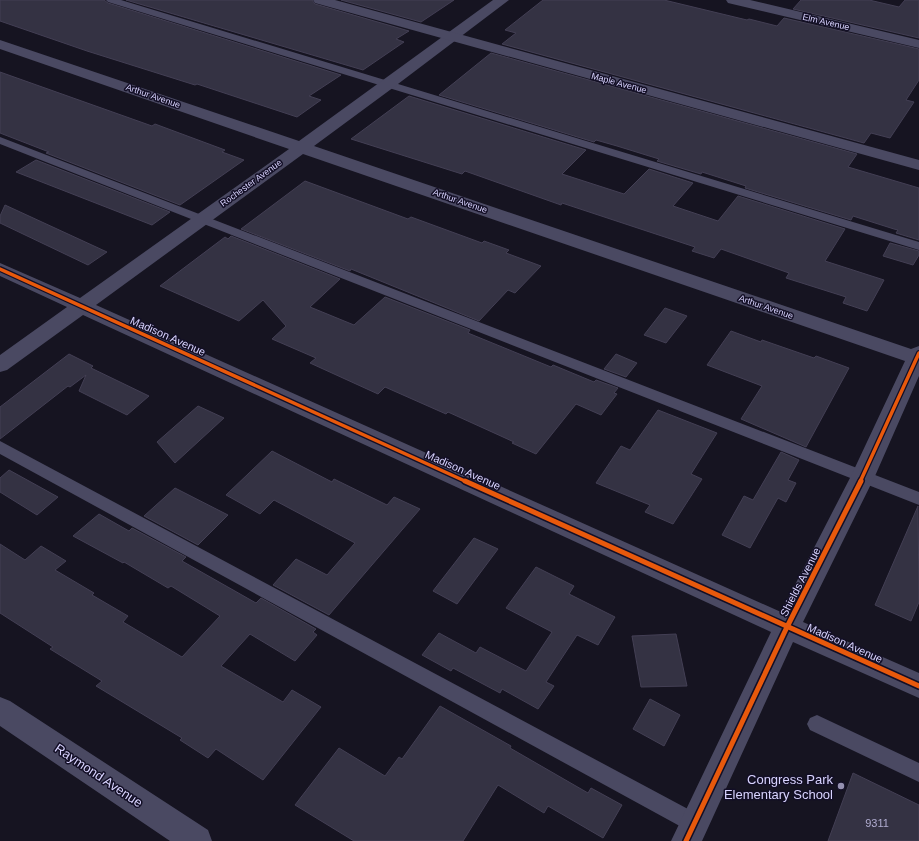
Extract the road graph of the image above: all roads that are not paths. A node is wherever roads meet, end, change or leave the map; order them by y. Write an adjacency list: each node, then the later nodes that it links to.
1 (111, 0): 8 (lane)
2 (320, 0): 5 (street, Maple Avenue)
3 (502, 0): 5 (street, Rochester Avenue)
4 (733, 0): 7 (street, Elm Avenue)
5 (452, 37): 8 (street, Rochester Avenue); 11 (street, Maple Avenue)
6 (0, 44): 10 (street, Arthur Avenue)
7 (919, 44)
8 (389, 84): 10 (street, Rochester Avenue); 13 (lane)
9 (0, 140): 12 (lane)
10 (302, 147): 12 (street, Rochester Avenue); 16 (street, Arthur Avenue)
11 (919, 165)
12 (201, 219): 15 (street, Rochester Avenue); 19 (lane)
13 (919, 246)
14 (0, 269): 15 (street, Madison Avenue)
15 (81, 306): 17 (street, Rochester Avenue); 21 (street, Madison Avenue)
16 (918, 357): 19 (street, Shields Avenue)
17 (0, 365)
18 (0, 447): 26 (lane)
19 (863, 476): 20 (lane); 21 (street, Shields Avenue)
20 (919, 499)
21 (787, 627): 22 (street, Madison Avenue); 26 (street, Shields Avenue)
22 (919, 686)
23 (0, 710): 27 (street, Raymond Avenue)
24 (817, 724): 25 (lane)
25 (919, 773)
26 (690, 832)
27 (197, 841)

